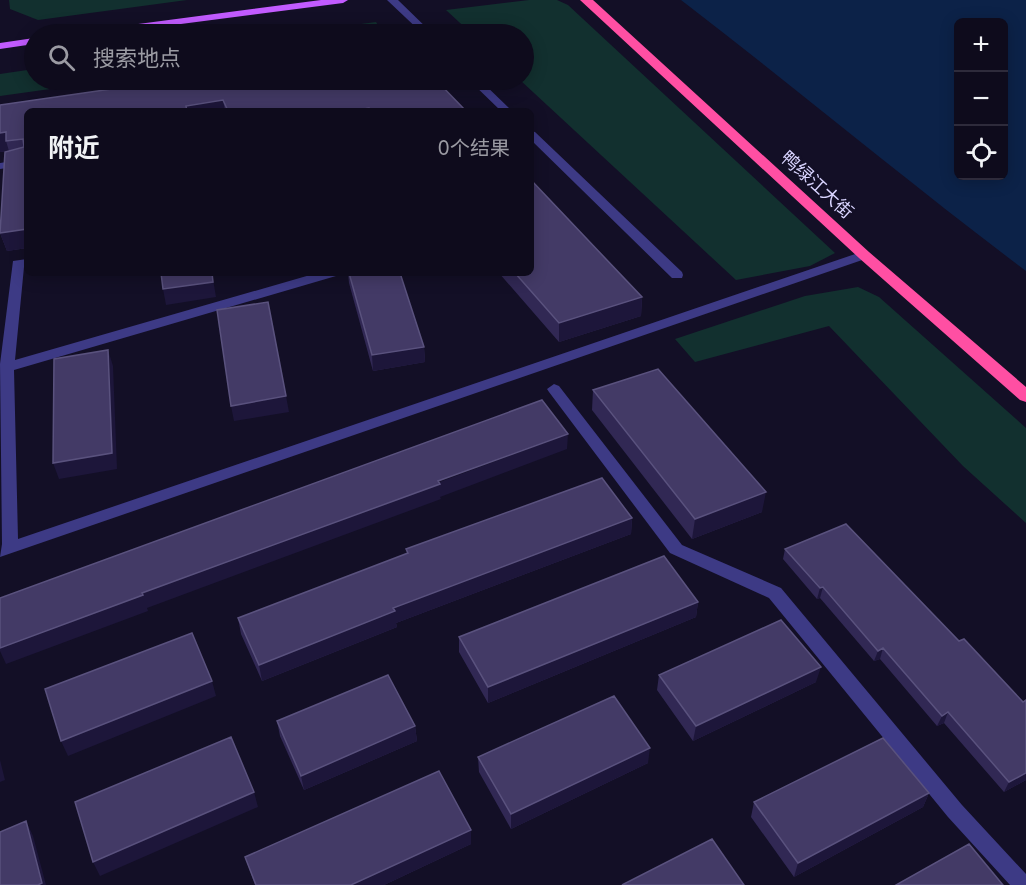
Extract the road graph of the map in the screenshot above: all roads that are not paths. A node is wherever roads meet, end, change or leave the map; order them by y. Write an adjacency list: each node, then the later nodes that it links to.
1 (343, 0): 4 (main road)
2 (392, 0): 5 (street)
3 (586, 0): 13 (highway, 鸭绿江大街)
4 (160, 24)
5 (417, 24)
6 (24, 42): 7 (main road)
7 (0, 46)
8 (485, 90): 9 (street)
9 (504, 108)
10 (534, 137): 15 (street)
11 (24, 162): 12 (street)
12 (0, 166)
13 (864, 255): 19 (highway, 鸭绿江大街); 20 (street)
14 (24, 263): 17 (street)
15 (677, 275)
16 (321, 276): 17 (street)
17 (4, 368): 20 (street)
18 (554, 389): 21 (street)
19 (1026, 396)
20 (5, 549)
21 (1023, 885)

